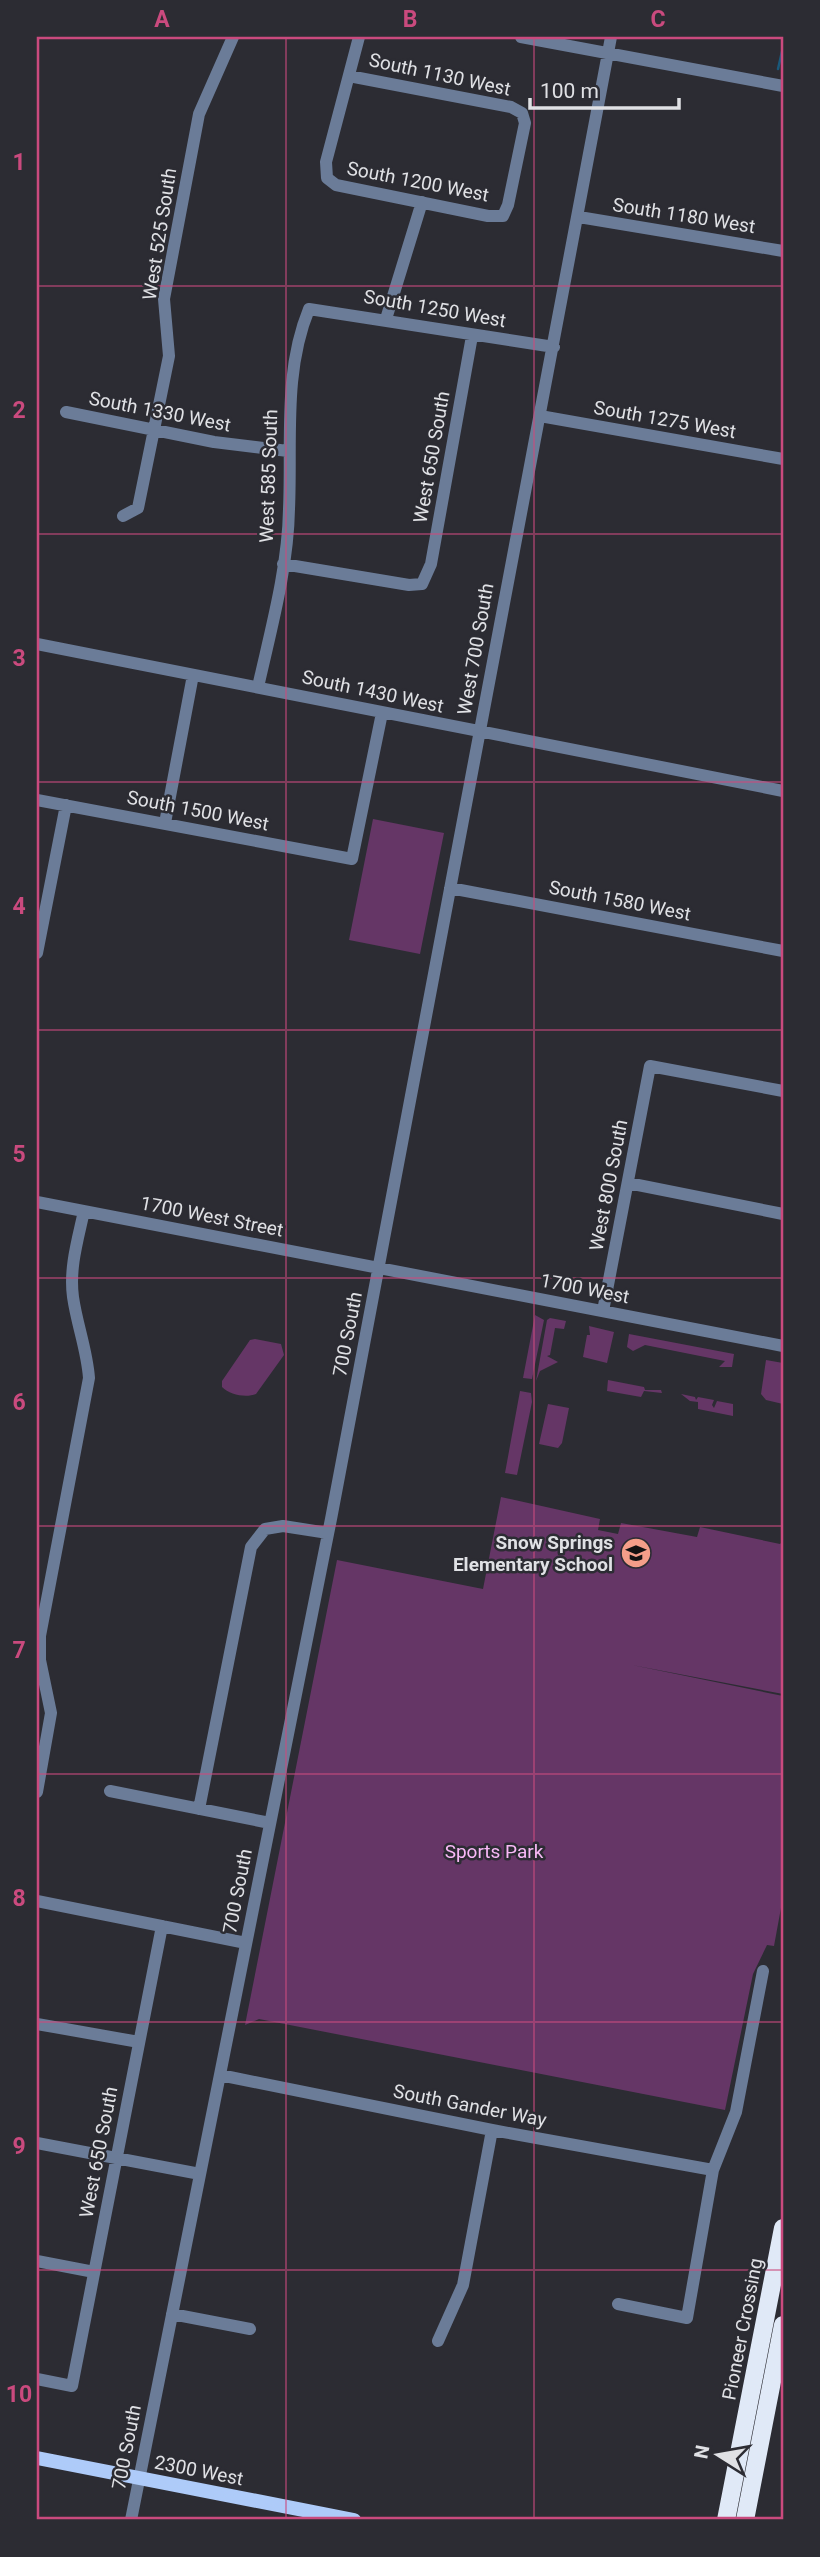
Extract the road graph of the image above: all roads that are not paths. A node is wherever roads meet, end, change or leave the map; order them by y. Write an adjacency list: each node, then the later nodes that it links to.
1 (233, 37): 18 (street, West 525 South)
2 (359, 37): 6 (street)
3 (521, 37): 5 (street)
4 (611, 37): 5 (street, West 700 South)
5 (607, 52): 7 (street); 10 (street, West 700 South)
6 (349, 76): 8 (street, South 1200 West); 9 (street, South 1130 West)
7 (783, 86)
8 (422, 202): 9 (street, South 1200 West); 13 (street)
9 (503, 216)
10 (579, 216): 11 (street, South 1180 West); 15 (street, West 700 South)
11 (783, 251)
12 (309, 309): 13 (street, South 1250 West); 19 (street, West 585 South)
13 (386, 319): 14 (street, South 1250 West)
14 (472, 335): 15 (street, South 1250 West); 22 (street, West 650 South)
15 (554, 347): 17 (street, West 700 South)
16 (66, 412): 18 (street, South 1330 West)
17 (540, 416): 20 (street, South 1275 West); 27 (street, West 700 South)
18 (156, 430): 19 (street, South 1330 West); 21 (street, West 525 South)
19 (288, 451): 22 (street, West 585 South)
20 (783, 459)
21 (123, 516)
22 (283, 564): 25 (street, West 585 South)
23 (37, 644): 24 (street, South 1430 West)
24 (194, 675): 25 (street, South 1430 West); 31 (street)
25 (258, 687): 26 (street, South 1430 West)
26 (382, 713): 27 (street, South 1430 West); 31 (street, South 1500 West)
27 (480, 732): 28 (street, South 1430 West); 32 (street, West 700 South)
28 (783, 791)
29 (37, 800): 30 (street, South 1500 West)
30 (66, 805): 31 (street, South 1500 West); 34 (street)
31 (165, 823)
32 (450, 888): 33 (street, South 1580 West); 40 (street, West 700 South)
33 (783, 951)
34 (37, 953)
35 (783, 1091): 36 (street, West 800 South)
36 (628, 1183): 39 (street); 41 (street, West 800 South)
37 (37, 1202): 38 (street, 1700 West Street)
38 (84, 1211): 40 (street, 1700 West Street); 45 (street)
39 (783, 1214)
40 (379, 1268): 41 (street, 1700 West); 43 (street, 700 South)
41 (603, 1311): 42 (street, 1700 West)
42 (783, 1346)
43 (328, 1533): 46 (street); 47 (street, 700 South)
44 (110, 1791): 46 (street)
45 (37, 1792)
46 (199, 1809): 47 (street)
47 (270, 1823): 50 (street, 700 South)
48 (37, 1901): 49 (street)
49 (162, 1926): 50 (street); 53 (street, West 650 South)
50 (246, 1943): 54 (street, 700 South)
51 (763, 1971): 58 (street)
52 (37, 2024): 53 (street)
53 (139, 2042): 57 (street, West 650 South)
54 (220, 2075): 55 (street, South Gander Way); 59 (street, 700 South)
55 (492, 2130): 58 (street, South Gander Way); 67 (street)
56 (37, 2143): 57 (street)
57 (117, 2158): 59 (street); 62 (street, West 650 South)
58 (713, 2170): 63 (street)
59 (200, 2174): 64 (street, 700 South)
60 (783, 2228): 74 (highway, Pioneer Crossing)
61 (37, 2261): 62 (street)
62 (94, 2272): 68 (street, West 650 South)
63 (618, 2304)
64 (172, 2314): 66 (street); 70 (street, 700 South)
65 (783, 2325): 75 (highway, Pioneer Crossing)
66 (250, 2329)
67 (438, 2341)
68 (37, 2379)
69 (37, 2458): 70 (main road, 2300 West)
70 (140, 2478): 71 (main road, 2300 West); 72 (street, 700 South)
71 (331, 2518): 73 (main road, 2300 West)
72 (131, 2520)
73 (354, 2520)
74 (726, 2520)
75 (745, 2520)

